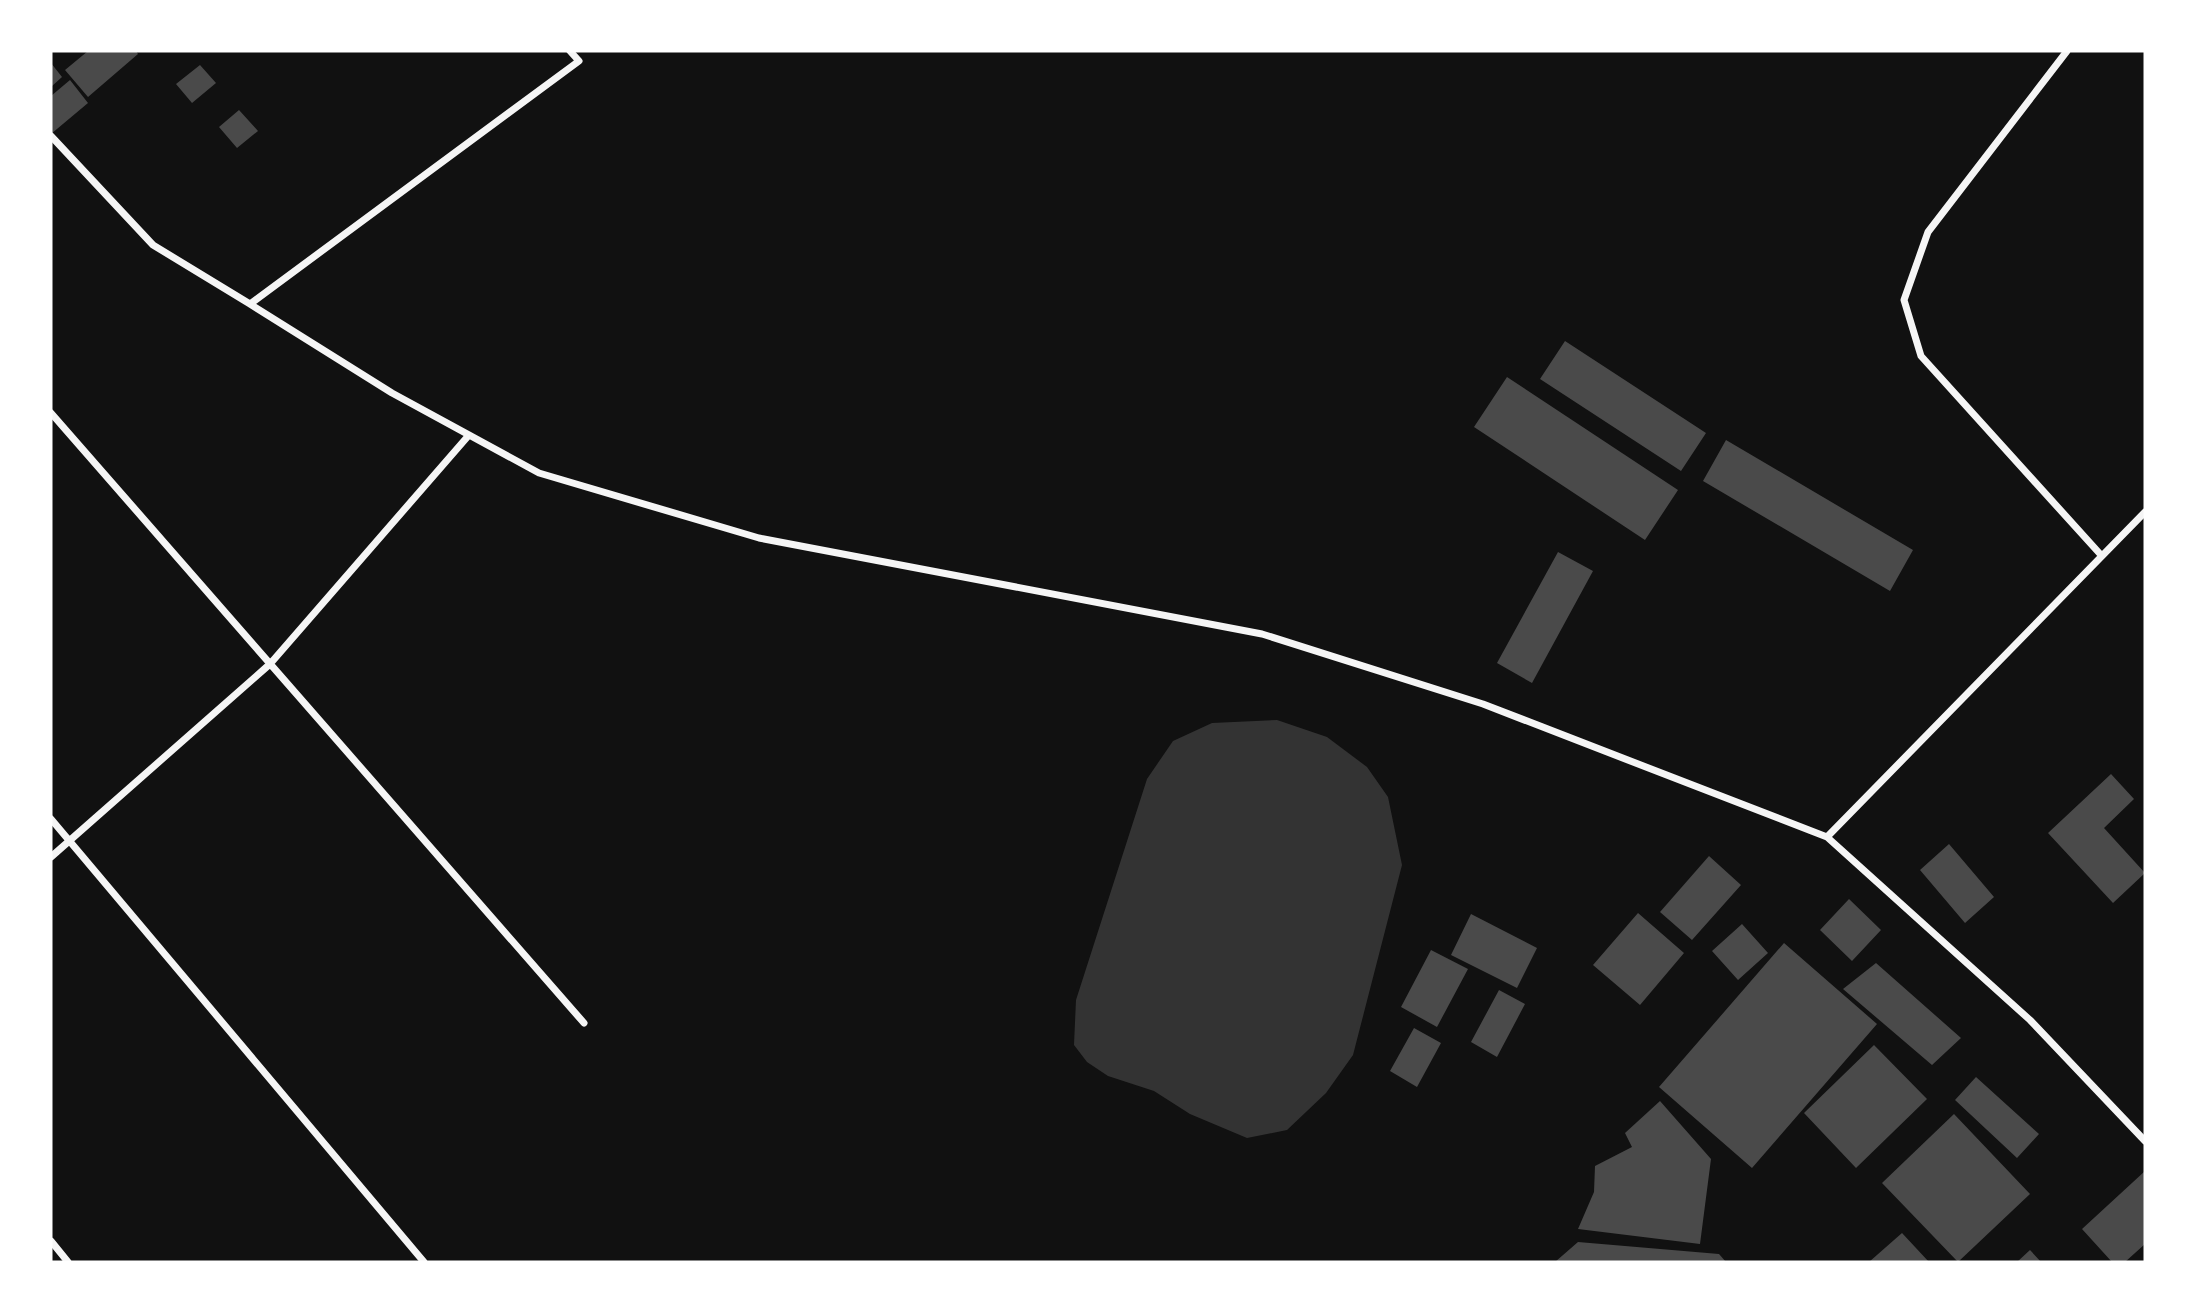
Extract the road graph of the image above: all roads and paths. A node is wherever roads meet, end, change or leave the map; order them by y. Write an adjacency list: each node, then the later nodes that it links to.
1 (570, 51): 4 (street)
2 (2067, 51): 8 (street)
3 (51, 136): 4 (street)
4 (250, 304): 6 (street)
5 (51, 413): 9 (street)
6 (469, 435): 9 (street); 11 (street)
7 (2145, 512): 8 (street)
8 (2101, 555): 11 (street)
9 (270, 664): 12 (street); 14 (street)
10 (51, 820): 12 (street)
11 (1827, 837): 15 (street)
12 (69, 841): 13 (street); 18 (street)
13 (51, 857)
14 (584, 1023)
15 (2145, 1141)
16 (51, 1241): 17 (street)
17 (68, 1262)
18 (424, 1262)

